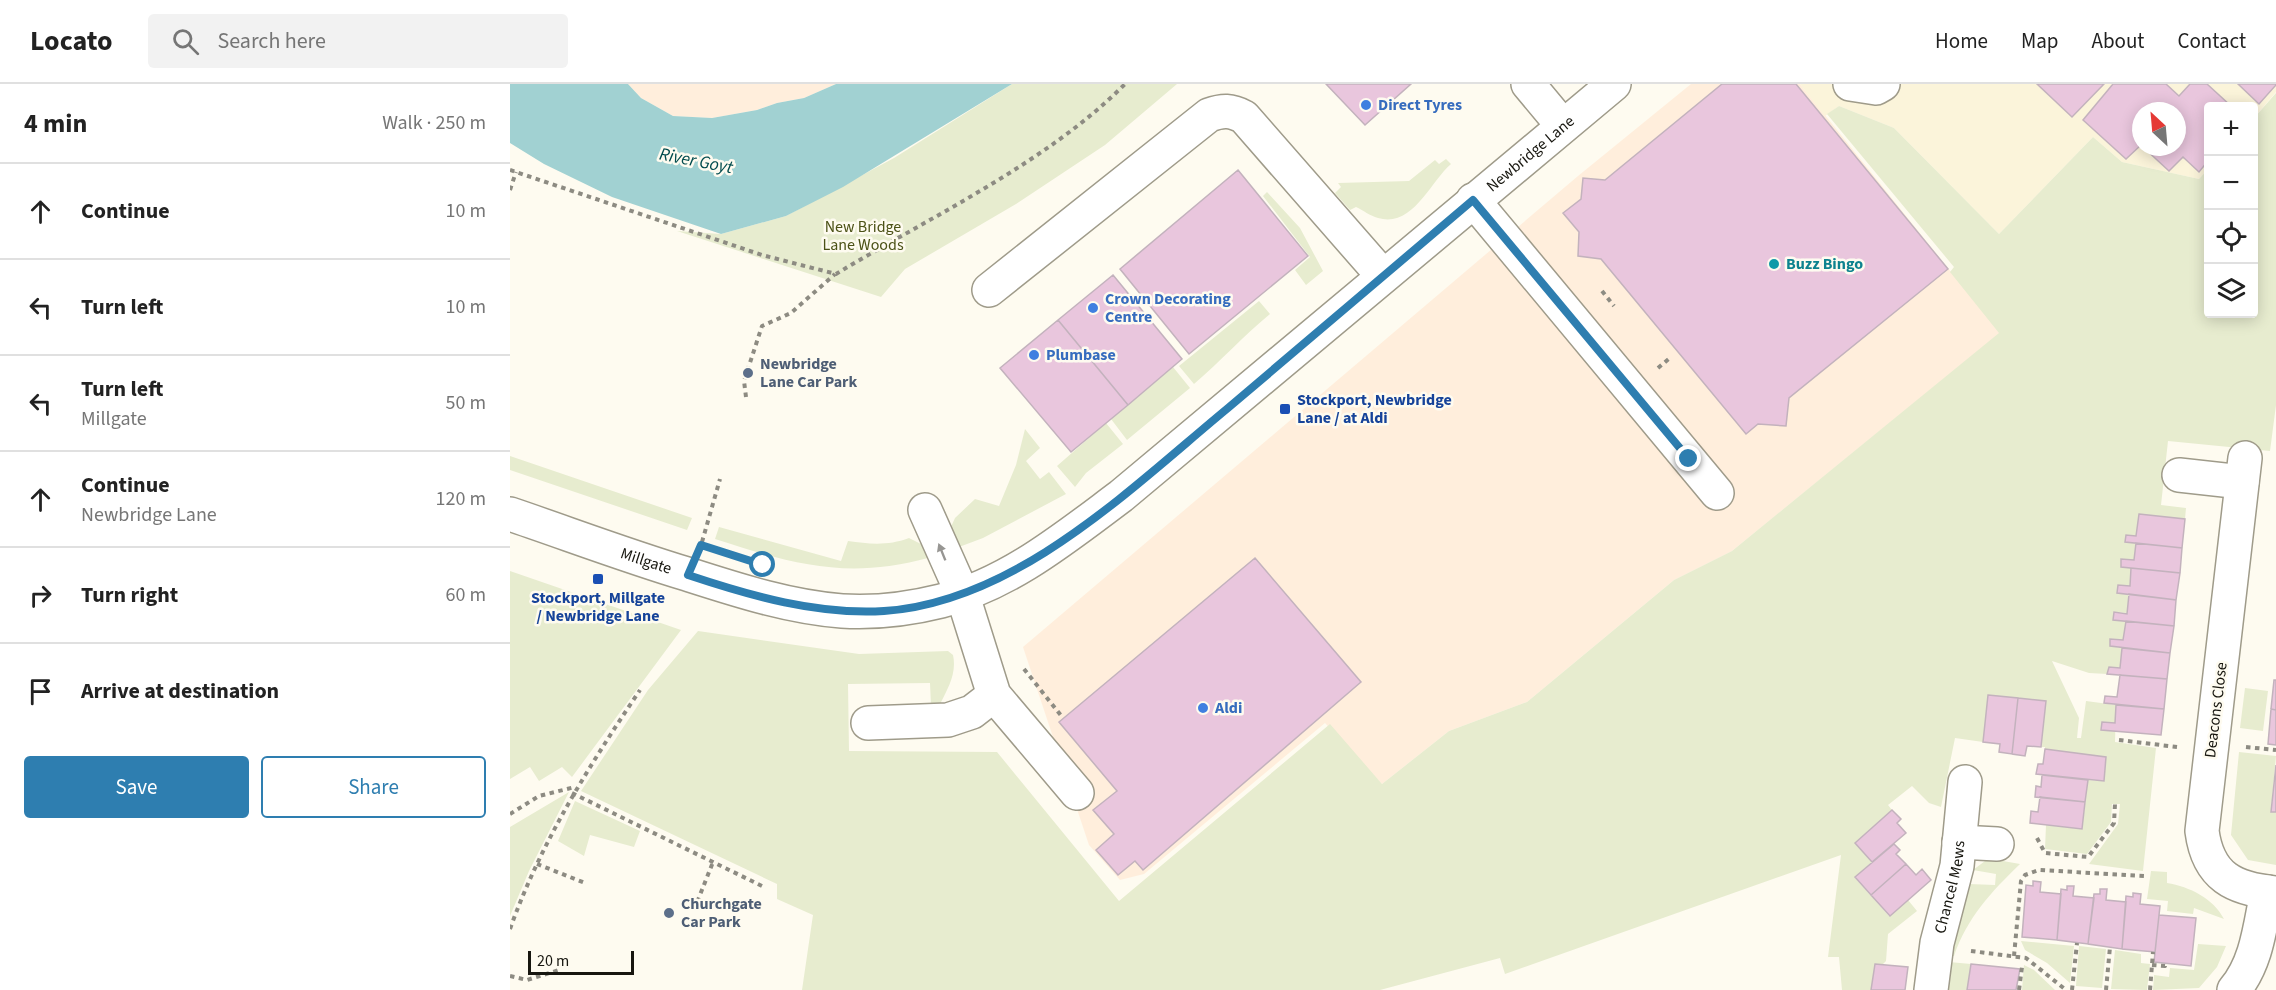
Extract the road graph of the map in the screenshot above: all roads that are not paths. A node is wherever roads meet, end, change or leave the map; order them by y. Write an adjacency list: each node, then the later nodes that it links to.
1 (1528, 84): 5 (street)
2 (1614, 84): 5 (street, Newbridge Lane)
3 (1850, 84): 4 (street)
4 (1883, 84)
5 (1563, 126): 6 (street, Newbridge Lane)
6 (1473, 200): 7 (street, Newbridge Lane); 10 (street)
7 (1383, 276): 8 (street); 13 (street, Newbridge Lane)
8 (989, 290)
9 (2179, 475): 20 (street, Deacons Close)
10 (1717, 493)
11 (925, 510): 13 (street, one-way to 11)
12 (510, 514): 13 (street, Millgate)
13 (962, 593): 14 (street)
14 (994, 695): 15 (street); 17 (street)
15 (868, 723)
16 (1965, 782): 18 (street, Chancel Mews)
17 (1077, 794)
18 (1959, 842): 19 (street); 21 (street, Chancel Mews)
19 (1997, 844)
20 (2272, 893): 22 (street)
21 (1931, 990)
22 (2234, 990)

